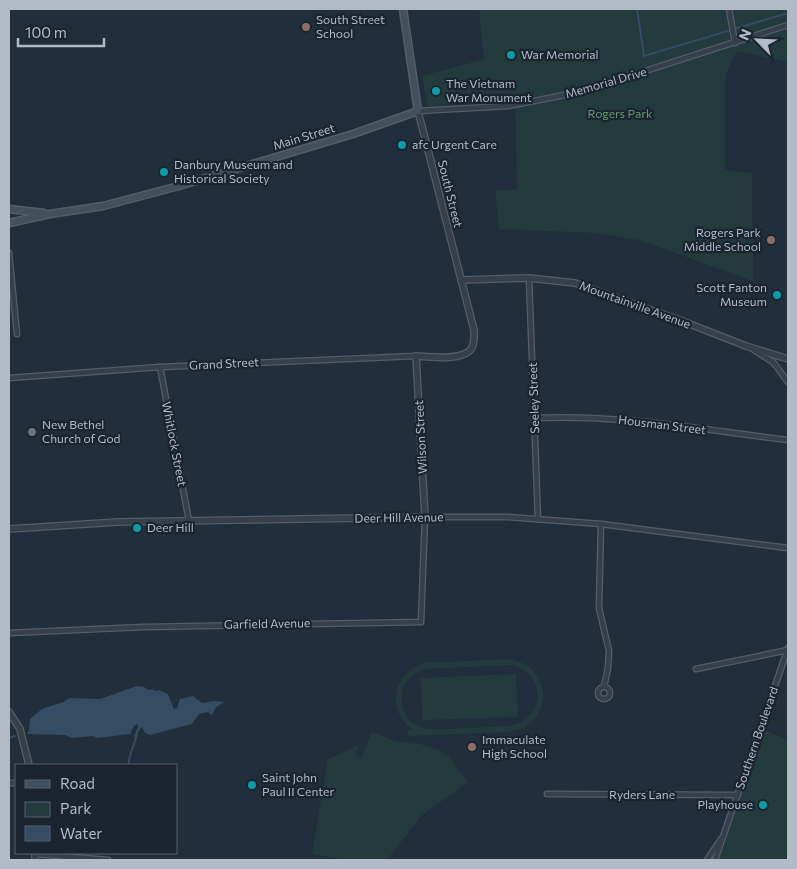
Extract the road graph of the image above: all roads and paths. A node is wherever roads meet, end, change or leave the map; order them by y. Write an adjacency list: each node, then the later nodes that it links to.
1 (403, 9): 5 (main road, South Street)
2 (729, 9): 4 (street)
3 (788, 25): 4 (street, Memorial Drive)
4 (735, 43): 5 (street, Memorial Drive)
5 (418, 112): 7 (main road, Main Street); 11 (street, South Street)
6 (9, 209): 7 (main road, Main Street)
7 (50, 214): 8 (main road, Main Street)
8 (9, 223)
9 (9, 253): 12 (street)
10 (529, 278): 11 (street, Mountainville Avenue); 13 (street, Mountainville Avenue); 20 (street, Seeley Street)
11 (461, 280): 15 (street, South Street)
12 (17, 334)
13 (746, 346): 16 (street, Mountainville Avenue); 19 (street)
14 (416, 356): 15 (street, Grand Street); 17 (street, Grand Street); 22 (street, Wilson Street)
15 (440, 357)
16 (788, 359)
17 (160, 367): 18 (street, Grand Street); 24 (street, Whitlock Street)
18 (9, 378)
19 (787, 378)
20 (534, 418): 21 (street, Housman Street); 23 (street, Seeley Street)
21 (788, 440)
22 (426, 517): 23 (street, Deer Hill Avenue); 24 (street, Deer Hill Avenue); 28 (street, Garfield Avenue)
23 (538, 519): 25 (street, Deer Hill Avenue)
24 (188, 521): 26 (street, Deer Hill Avenue)
25 (602, 524): 27 (street, Deer Hill Avenue); 31 (street)
26 (9, 529)
27 (788, 548)
28 (9, 633)
29 (788, 649): 30 (street); 35 (street, Southern Boulevard)
30 (696, 669)
31 (604, 687)
32 (9, 712): 33 (street)
33 (29, 764)
34 (547, 794): 35 (street, Ryders Lane)
35 (738, 795): 36 (street, Southern Boulevard)
36 (727, 829): 39 (street, Southern Boulevard); 40 (street, Southern Boulevard)
37 (35, 856): 38 (street)
38 (108, 860)
39 (708, 860)
40 (715, 860)

